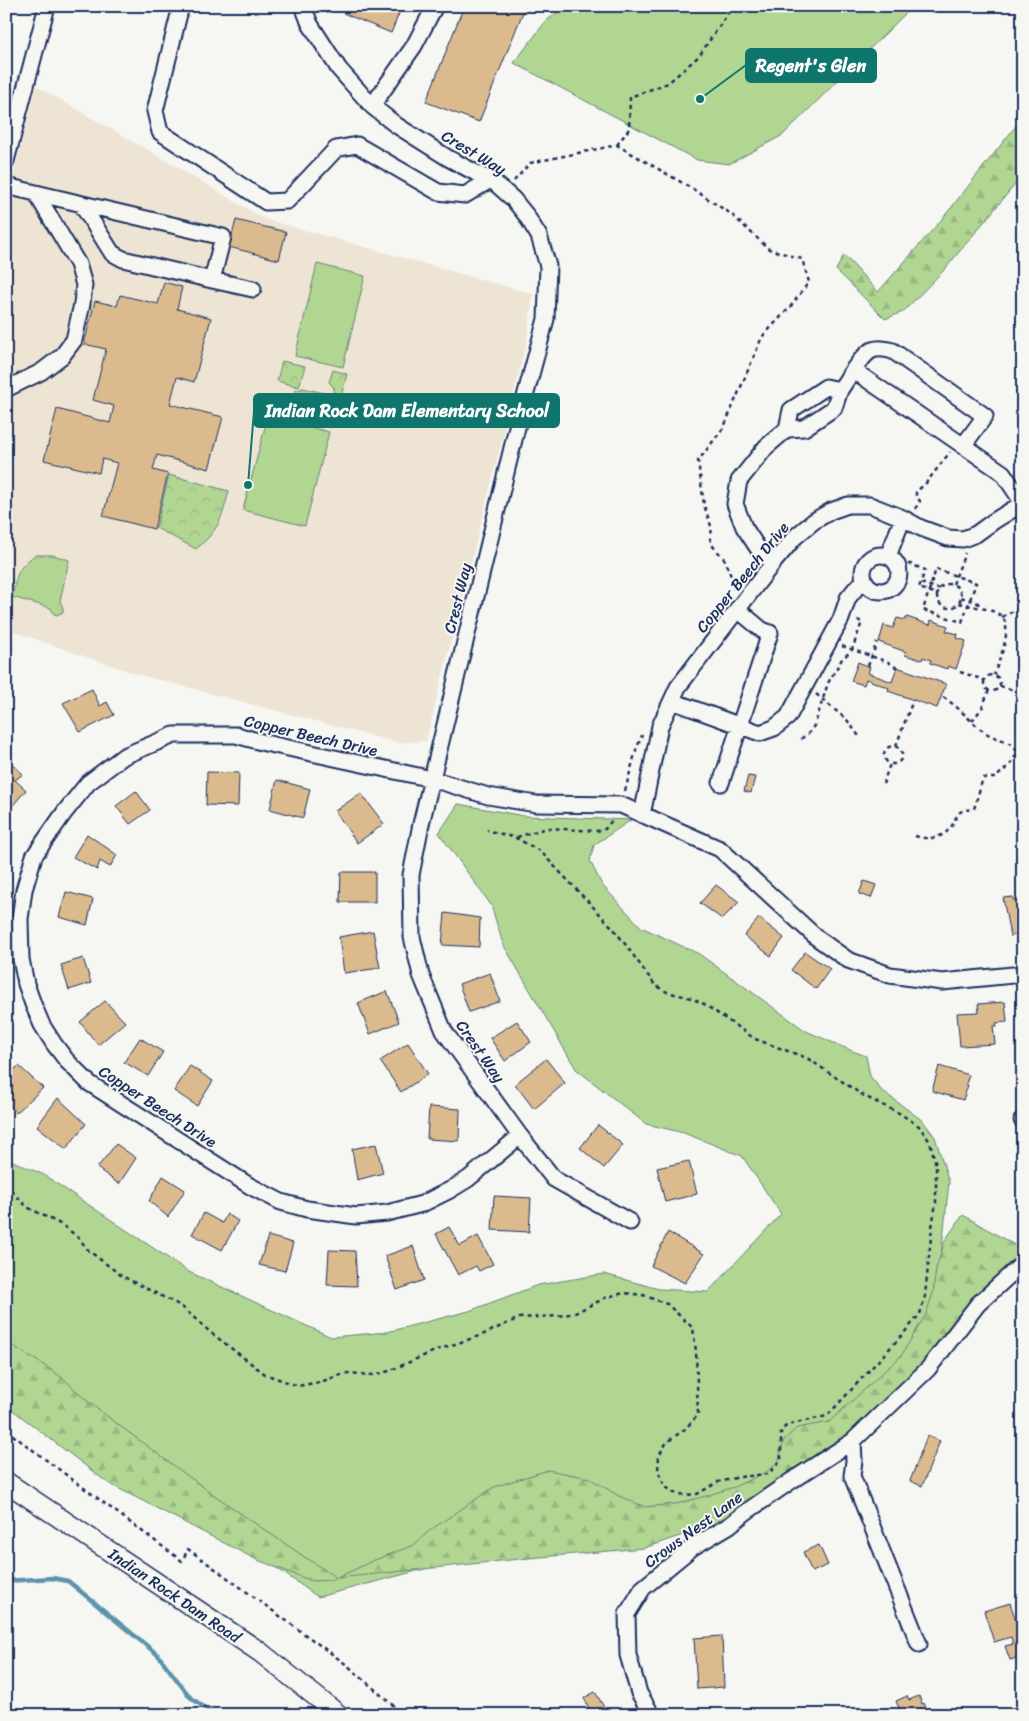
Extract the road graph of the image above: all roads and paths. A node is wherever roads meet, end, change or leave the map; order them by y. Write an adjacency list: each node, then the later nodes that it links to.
1 (47, 6): 8 (street)
2 (181, 6): 9 (street)
3 (303, 6): 6 (street, Crest Way)
4 (435, 6): 6 (street)
5 (733, 6): 7 (path)
6 (372, 106): 9 (street, Crest Way)
7 (617, 145): 11 (path); 33 (path)
8 (6, 161)
9 (490, 180): 11 (street, Crest Way)
10 (6, 186): 12 (street)
11 (504, 191): 68 (street, Crest Way)
12 (37, 194): 13 (street); 17 (street)
13 (82, 205): 14 (street); 14 (street)
14 (212, 280): 15 (street)
15 (253, 289)
16 (853, 370): 18 (street); 20 (street); 20 (street)
17 (6, 389)
18 (840, 390): 19 (street); 19 (street)
19 (787, 430): 25 (street)
20 (960, 444): 21 (street); 22 (path)
21 (1023, 503): 23 (street)
22 (905, 519): 23 (street, Copper Beech Drive); 24 (street); 25 (street, Copper Beech Drive)
23 (963, 539): 26 (path)
24 (893, 560): 27 (street); 27 (street); 28 (path)
25 (773, 563): 41 (street, Copper Beech Drive)
26 (956, 576): 29 (path); 30 (path); 36 (path)
27 (865, 581): 42 (street)
28 (921, 583): 30 (path); 32 (path)
29 (953, 584): 31 (path); 35 (path)
30 (930, 586): 31 (path); 32 (path)
31 (939, 589): 34 (path)
32 (929, 592): 34 (path); 38 (path)
33 (729, 594)
34 (937, 594): 37 (path)
35 (961, 598): 36 (path); 37 (path)
36 (970, 600): 38 (path); 40 (path)
37 (959, 603): 38 (path)
38 (968, 606): 40 (path)
39 (1023, 606): 43 (path)
40 (980, 607): 43 (path)
41 (738, 609): 59 (street, Copper Beech Drive); 62 (street)
42 (843, 612): 44 (street); 46 (path)
43 (1002, 616): 51 (path)
44 (829, 641): 46 (path); 53 (street)
45 (877, 642): 47 (path)
46 (852, 650): 47 (path); 58 (path)
47 (872, 656): 48 (path); 49 (path)
48 (868, 666)
49 (896, 668)
50 (960, 672): 52 (path)
51 (994, 675): 52 (path); 54 (path)
52 (984, 680): 55 (path)
53 (804, 686): 58 (path); 62 (street)
54 (1000, 686): 55 (path); 56 (path)
55 (988, 690): 61 (path)
56 (1023, 693)
57 (941, 696): 61 (path)
58 (823, 699): 64 (path); 65 (path)
59 (672, 700): 62 (street); 72 (street, Copper Beech Drive)
60 (913, 700): 66 (path)
61 (972, 721): 74 (path)
62 (739, 726): 69 (street)
63 (643, 734): 71 (path)
64 (859, 736)
65 (801, 739)
66 (896, 746): 67 (path); 67 (path)
67 (890, 764): 70 (path)
68 (432, 779): 71 (street, Copper Beech Drive); 77 (street, Crest Way); 77 (street, Copper Beech Drive)
69 (721, 782)
70 (883, 784)
71 (621, 806): 72 (street, Copper Beech Drive); 75 (path)
72 (642, 815): 76 (street, Copper Beech Drive)
73 (487, 830): 75 (path)
74 (915, 836)
75 (516, 838): 78 (path)
76 (1023, 974)
77 (520, 1136): 79 (street, Crest Way)
78 (6, 1185)
79 (630, 1222)
80 (1023, 1263): 82 (street, Crows Nest Lane)
81 (6, 1430): 86 (path)
82 (853, 1441): 84 (street); 87 (street, Crows Nest Lane)
83 (6, 1482): 85 (main road, Indian Rock Dam Road)
84 (919, 1644)
85 (339, 1715)
86 (404, 1715)
87 (652, 1715)

